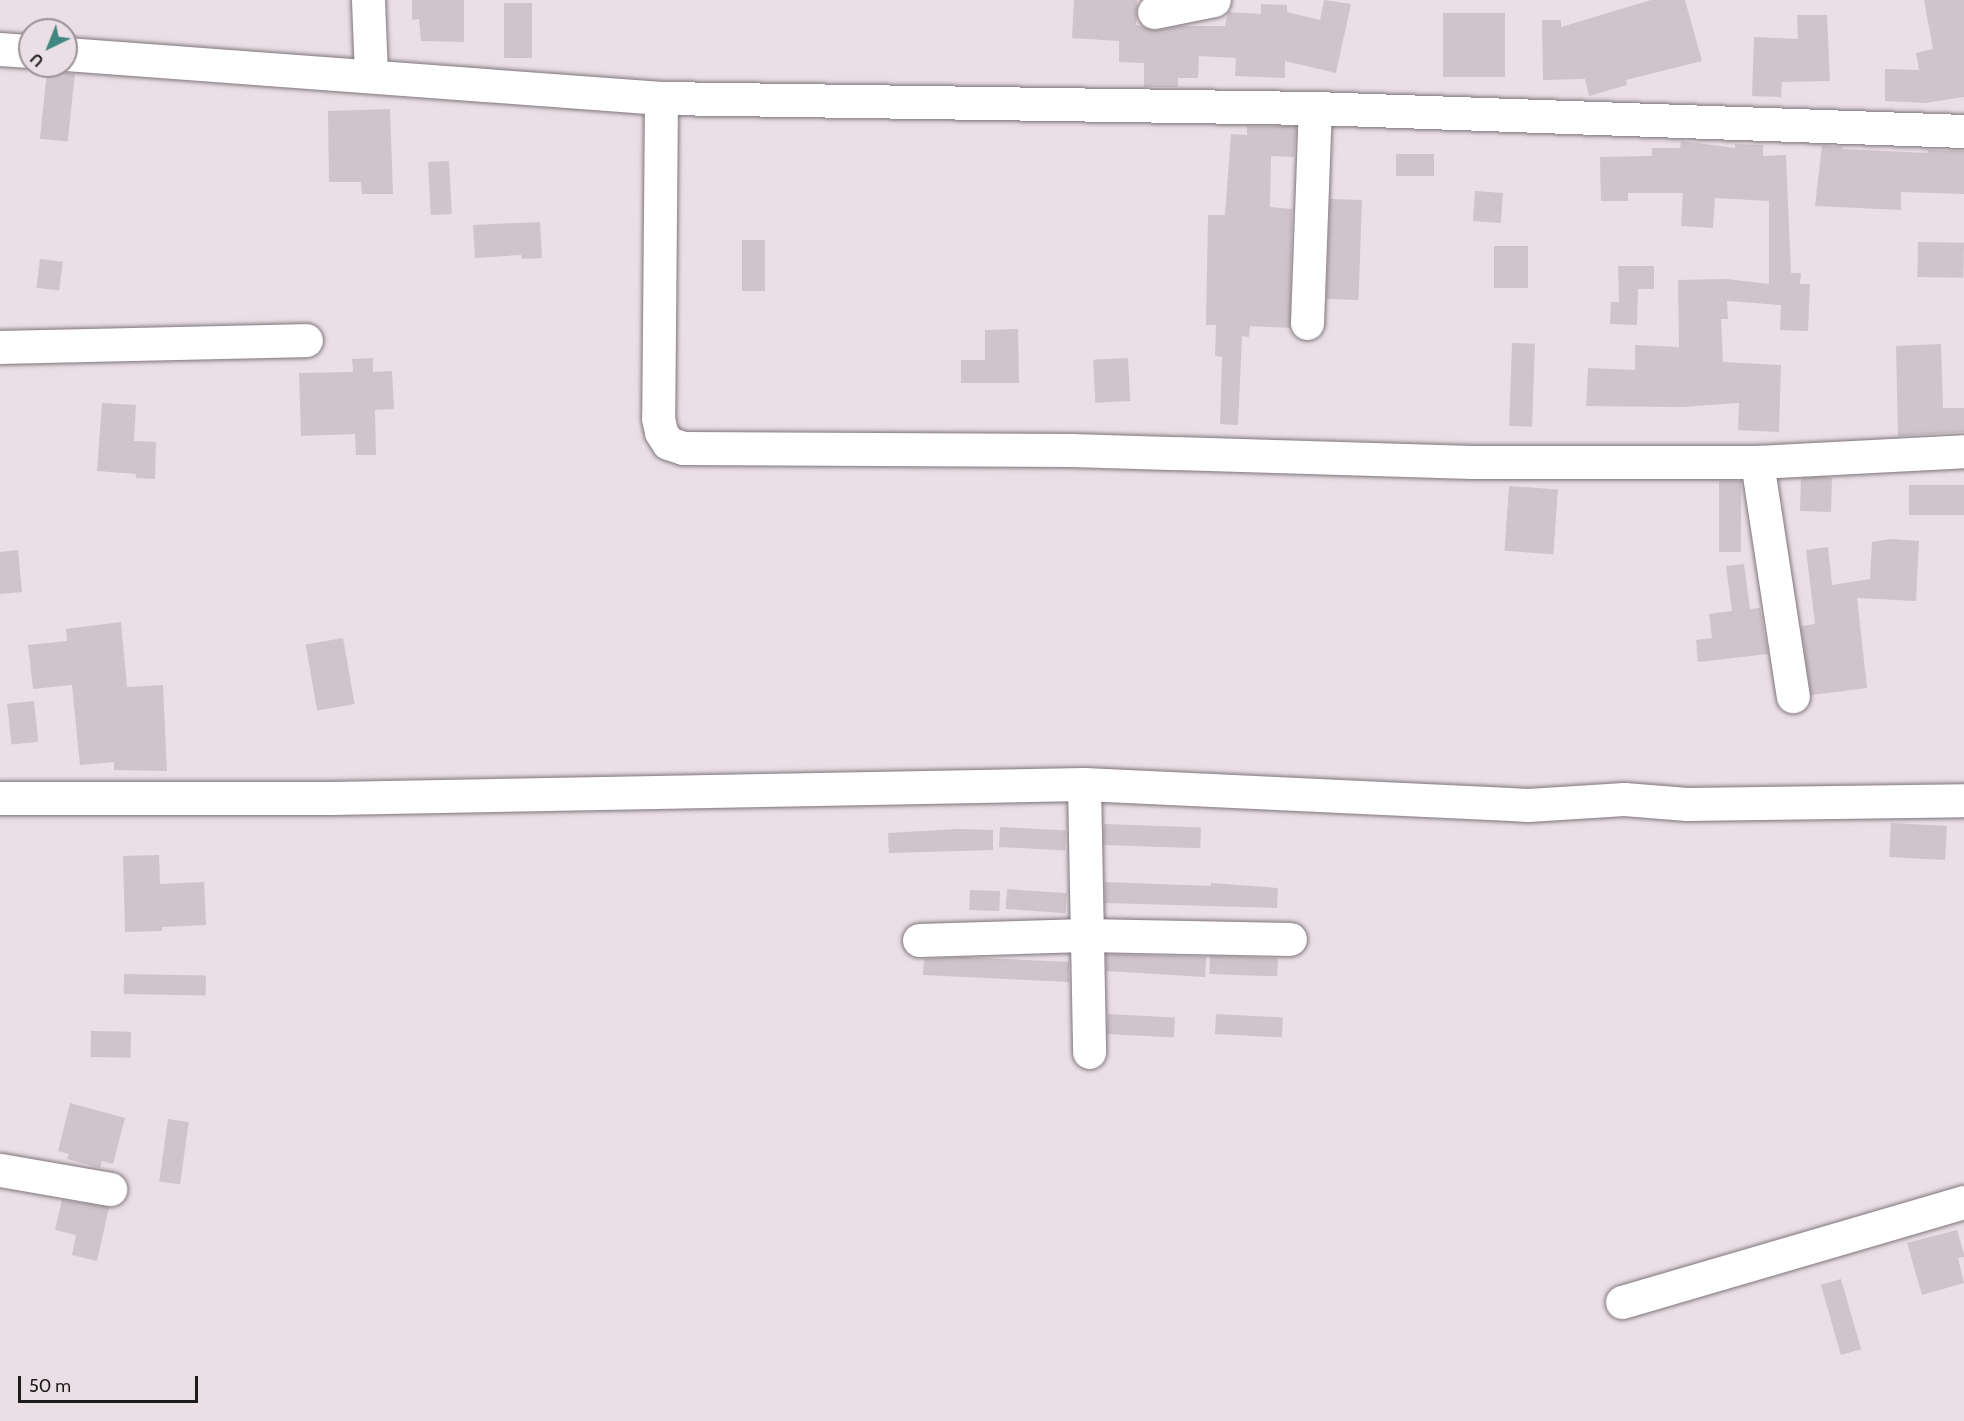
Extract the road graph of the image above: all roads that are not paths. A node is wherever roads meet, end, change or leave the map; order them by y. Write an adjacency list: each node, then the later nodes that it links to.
1 (368, 0): 7 (street)
2 (1214, 0): 3 (street)
3 (1154, 12)
4 (0, 49): 5 (street)
5 (18, 50)
6 (78, 55): 7 (street)
7 (371, 76): 8 (street)
8 (661, 98): 9 (street); 15 (street)
9 (1316, 108): 10 (street); 11 (street)
10 (1964, 131)
11 (1307, 323)
12 (306, 340): 13 (street)
13 (0, 346)
14 (1964, 451): 15 (street)
15 (1757, 462): 16 (street)
16 (1793, 696)
17 (1084, 784): 18 (street); 19 (street); 20 (street)
18 (0, 798)
19 (1964, 800)
20 (1085, 935): 21 (street); 22 (street); 23 (street)
21 (1290, 939)
22 (919, 940)
23 (1089, 1052)
24 (0, 1170): 25 (street)
25 (110, 1189)
26 (1964, 1202): 27 (street)
27 (1622, 1302)

